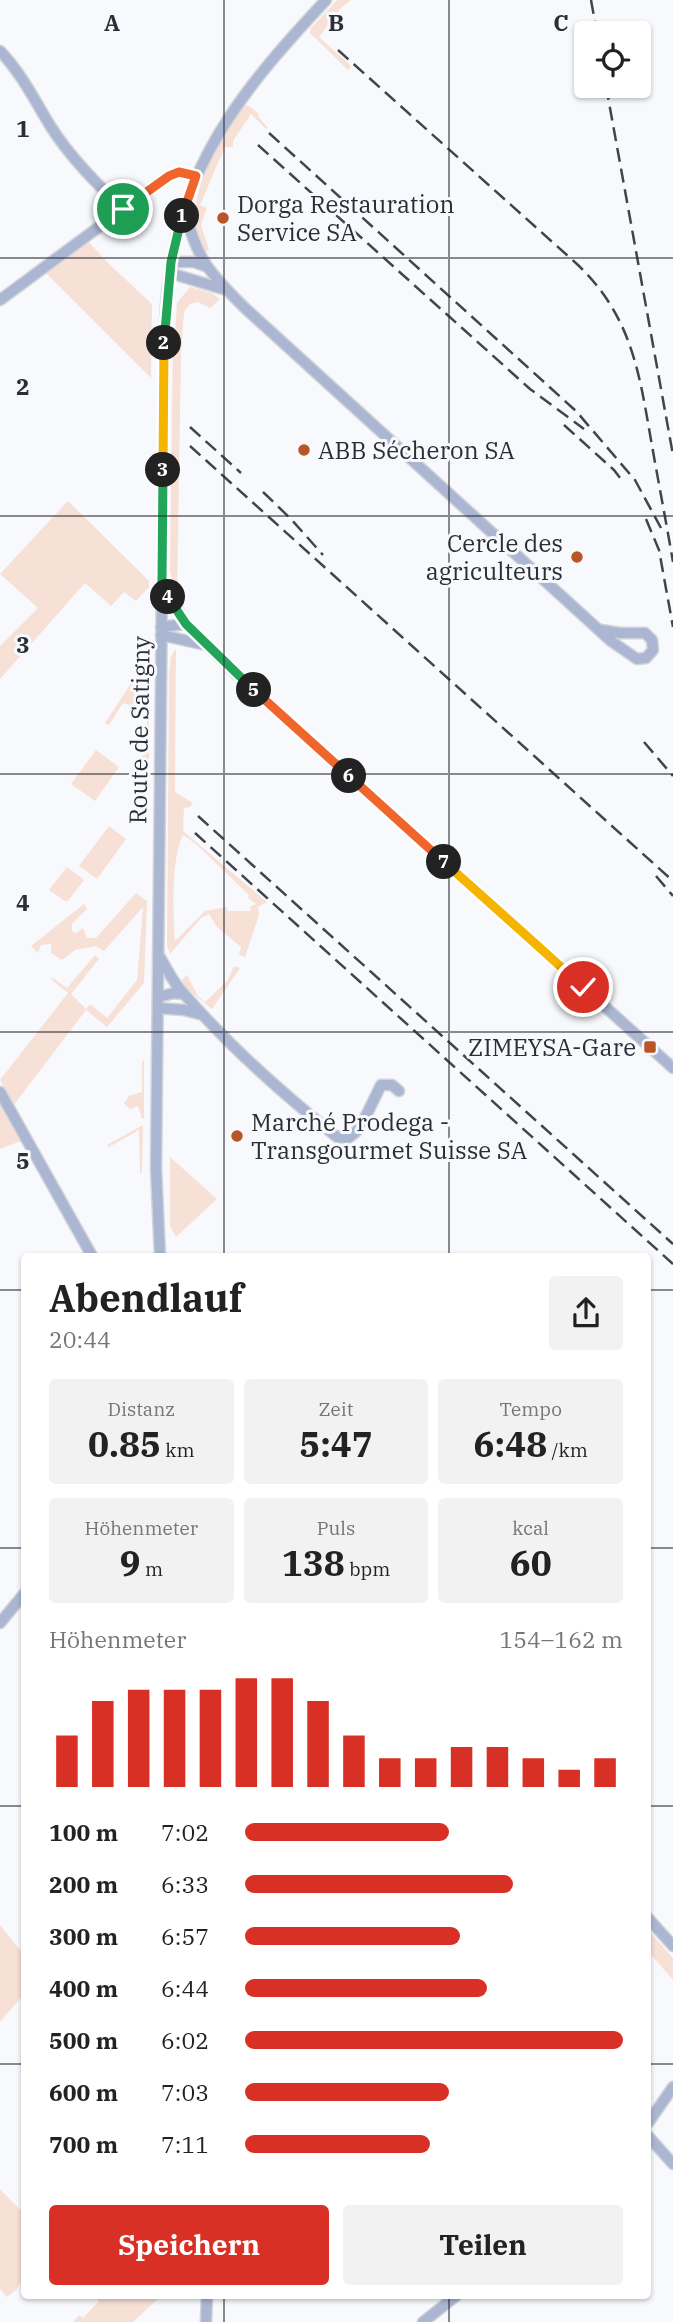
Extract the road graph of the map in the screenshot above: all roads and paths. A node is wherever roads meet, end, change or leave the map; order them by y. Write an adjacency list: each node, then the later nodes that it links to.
1 (326, 0): 3 (street, Route de Satigny)
2 (0, 51): 5 (street)
3 (196, 176): 4 (street, Route de Satigny); 5 (street)
4 (185, 207): 6 (street); 7 (street, Route de Satigny)
5 (123, 209): 9 (street)
6 (206, 266): 7 (street); 8 (street)
7 (170, 268): 8 (street); 10 (street, Route de Satigny)
8 (227, 291): 12 (street)
9 (0, 300)
10 (162, 582): 11 (street); 13 (street, Route de Satigny)
11 (186, 624): 13 (street); 14 (street)
12 (601, 630): 12 (street)
13 (162, 631): 14 (street); 15 (street, Route de Satigny)
14 (207, 645): 19 (street)
15 (158, 953): 16 (street); 17 (street, Route de Satigny)
16 (183, 994): 17 (street); 18 (street)
17 (158, 1003): 18 (street); 23 (street, Route de Satigny)
18 (204, 1016): 20 (street)
19 (672, 1066)
20 (399, 1091)
21 (0, 1092): 22 (street)
22 (90, 1253)
23 (160, 1253)
24 (21, 1598): 25 (street)
25 (0, 1623)
26 (651, 1921): 27 (street)
27 (673, 1946)
28 (673, 2087): 29 (street)
29 (651, 2119)
30 (651, 2139): 31 (street)
31 (673, 2164)
32 (207, 2299): 34 (street)
33 (452, 2299): 35 (street)
34 (206, 2322)
35 (423, 2322)

